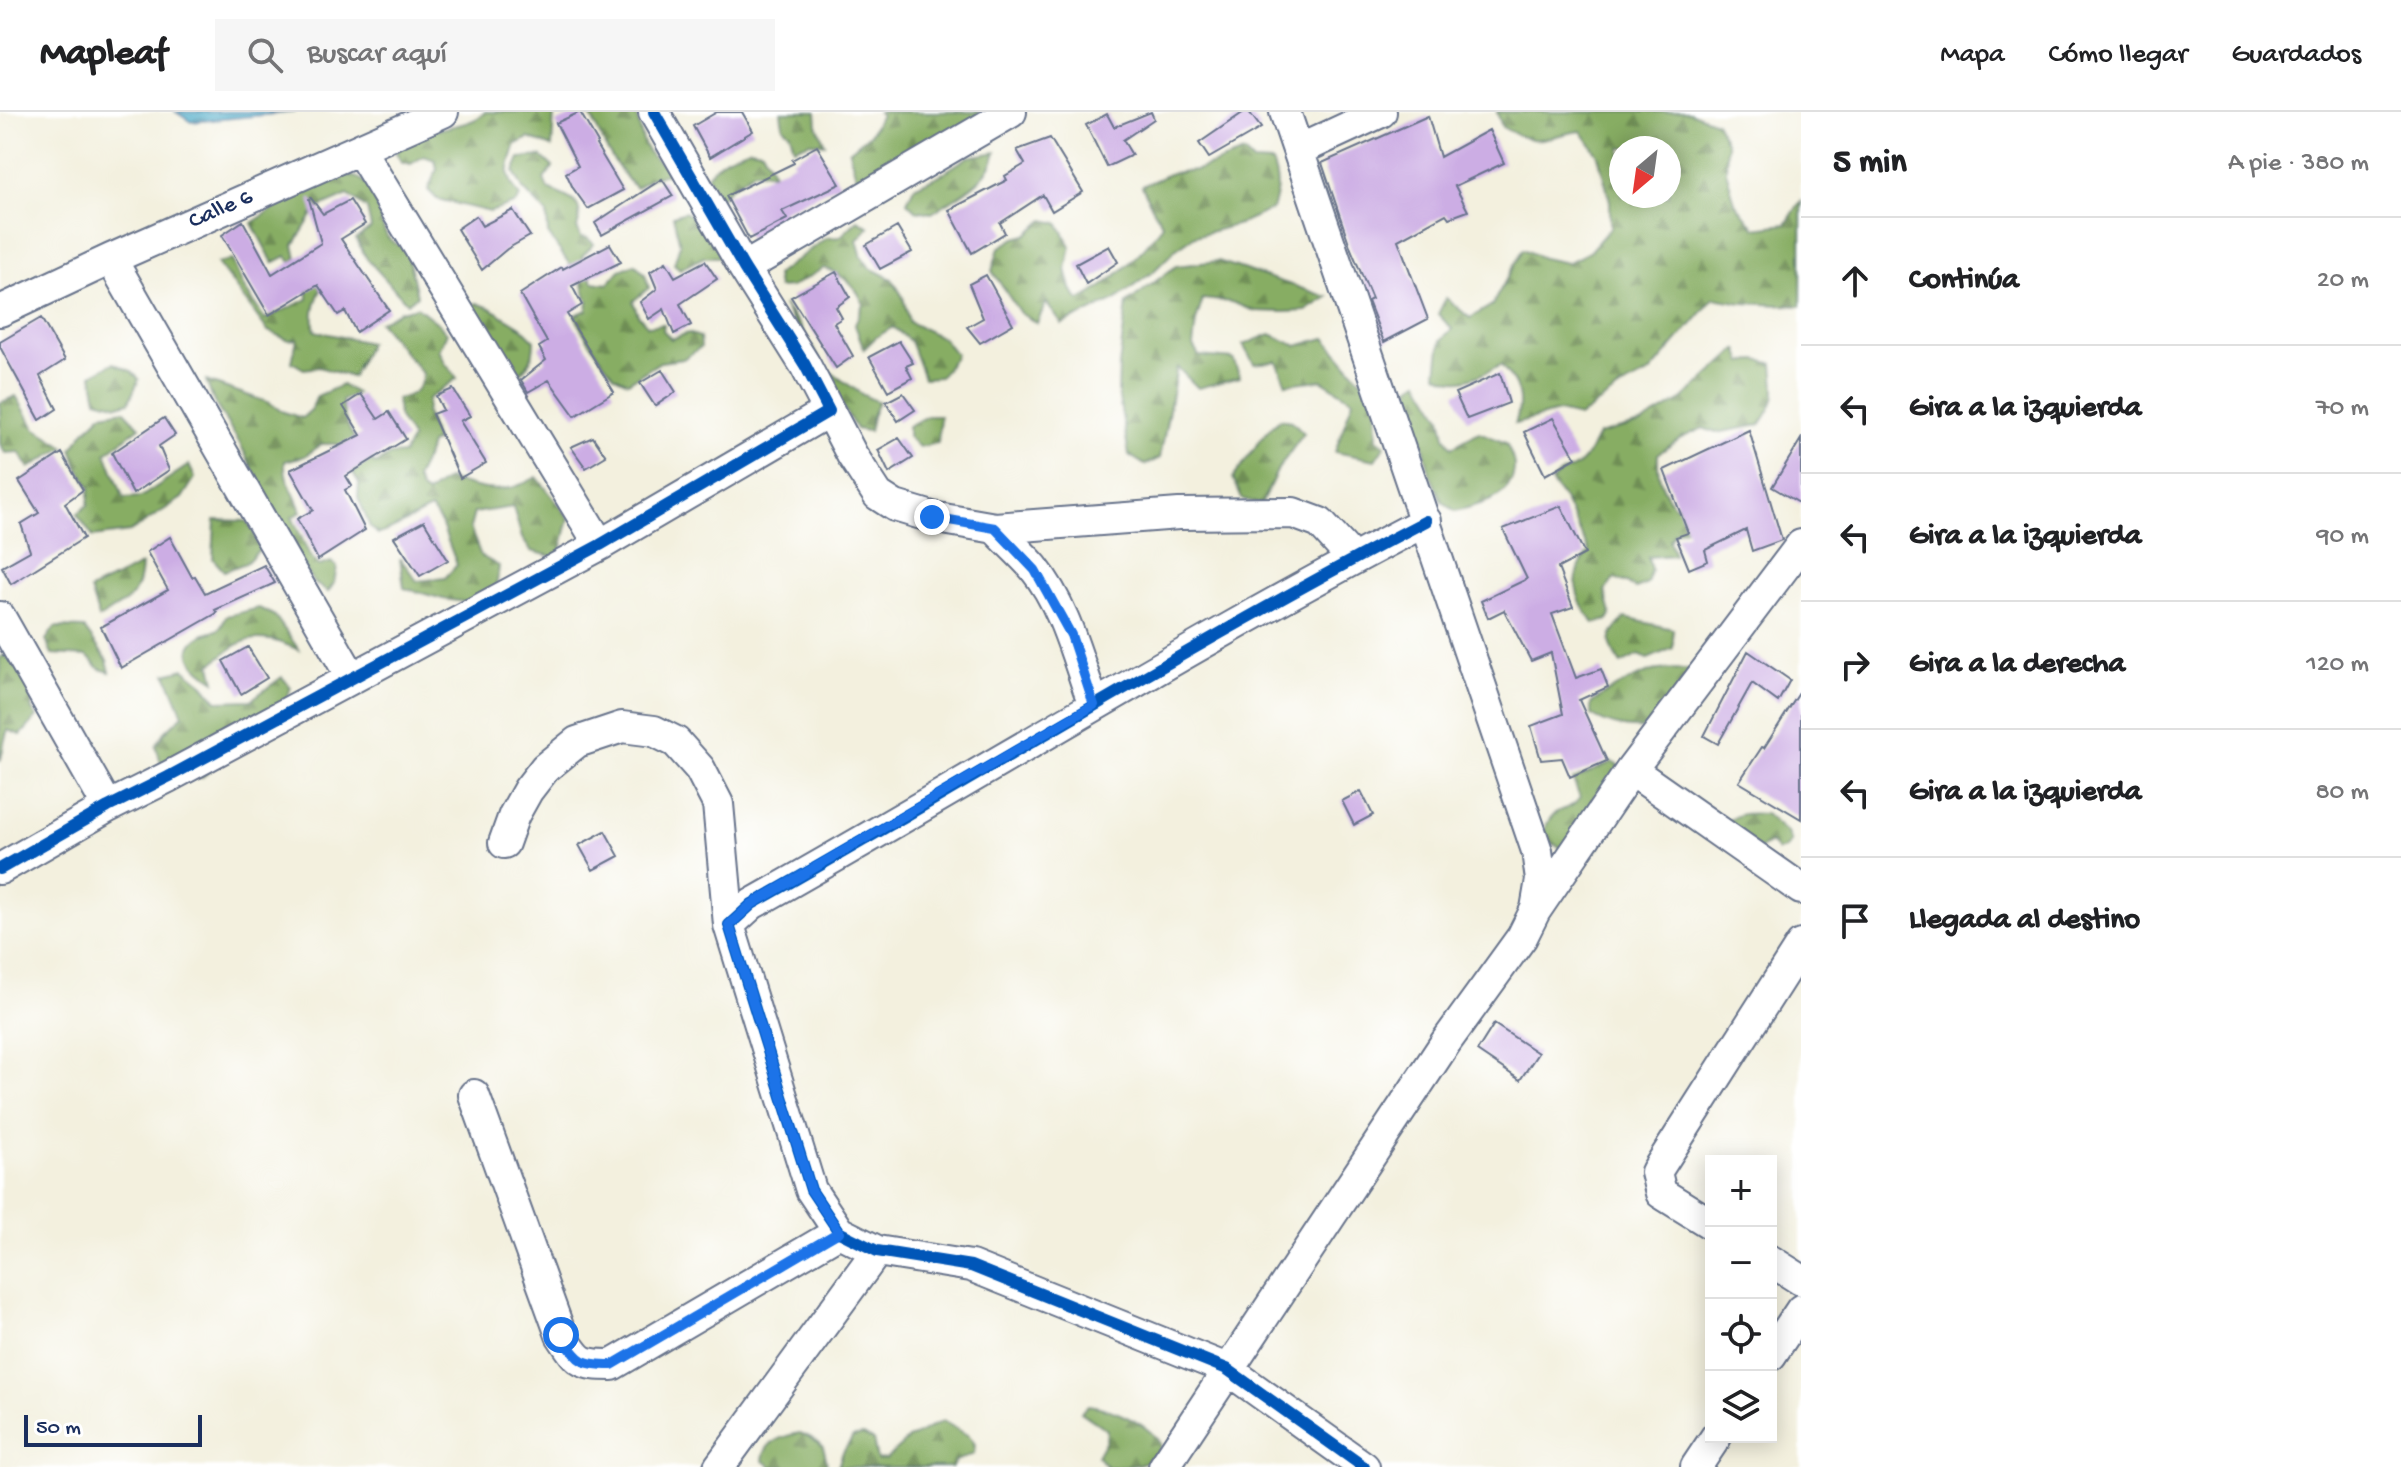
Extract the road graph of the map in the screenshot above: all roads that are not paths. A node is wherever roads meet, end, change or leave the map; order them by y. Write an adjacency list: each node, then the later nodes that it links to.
1 (443, 112): 6 (street, Calle 6)
2 (654, 112): 9 (street)
3 (1011, 112): 9 (street)
4 (1285, 112): 7 (street)
5 (1381, 112): 7 (street)
6 (360, 150): 8 (street, Calle 6); 14 (street)
7 (1299, 150): 12 (street)
8 (111, 259): 10 (street, Calle 6); 18 (street)
9 (744, 268): 11 (street)
10 (0, 311)
11 (829, 411): 13 (street); 14 (street)
12 (1426, 521): 16 (street); 25 (street)
13 (995, 528): 16 (street); 19 (street)
14 (600, 545): 18 (street)
15 (1801, 545): 20 (street)
16 (1353, 559): 19 (street)
17 (0, 617): 21 (street)
18 (352, 678): 21 (street)
19 (1094, 705): 26 (street)
20 (1631, 770): 24 (street); 25 (street)
21 (108, 807): 23 (street)
22 (504, 843): 26 (street)
23 (0, 869)
24 (1801, 889)
25 (1535, 911): 36 (street)
26 (729, 925): 30 (street)
27 (1801, 945): 29 (street)
28 (474, 1095): 30 (street)
29 (1705, 1220)
30 (839, 1232): 31 (street)
31 (877, 1251): 36 (street); 38 (street)
32 (1777, 1265): 33 (street)
33 (1801, 1280)
34 (1801, 1310): 35 (street)
35 (1777, 1346)
36 (1227, 1369): 39 (street); 40 (street)
37 (1712, 1443): 41 (street)
38 (719, 1467)
39 (1164, 1467)
40 (1364, 1467)
41 (1696, 1467)

